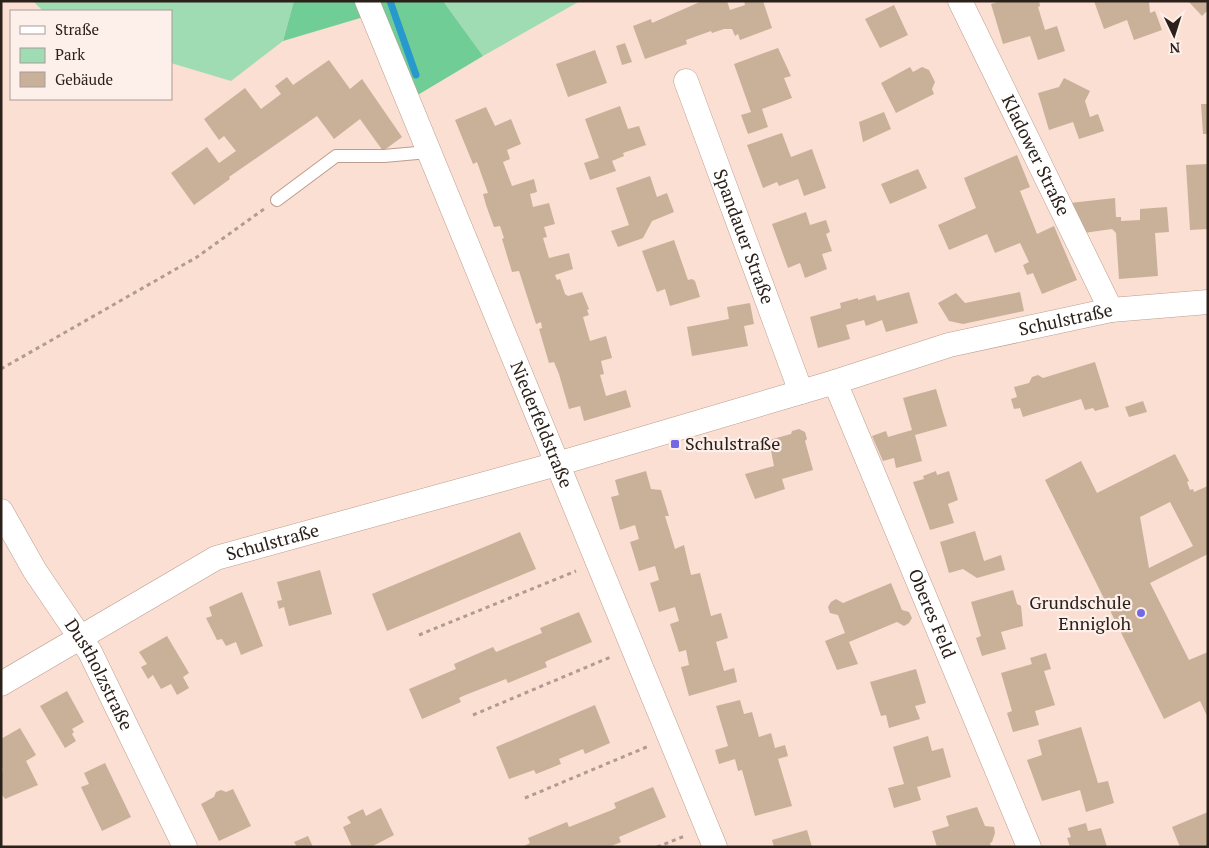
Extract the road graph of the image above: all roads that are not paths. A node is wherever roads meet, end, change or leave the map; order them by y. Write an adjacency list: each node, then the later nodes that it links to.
1 (367, 1): 4 (street, Niederfeldstraße)
2 (960, 1): 7 (street, Kladower Straße)
3 (686, 82): 9 (street, Spandauer Straße)
4 (428, 152): 5 (lane); 10 (street, Niederfeldstraße)
5 (277, 200)
6 (1208, 302): 7 (street, Schulstraße)
7 (1111, 310): 8 (street, Schulstraße)
8 (835, 382): 9 (street, Schulstraße); 16 (street, Oberes Feld)
9 (801, 392): 10 (street, Schulstraße)
10 (557, 464): 12 (street, Schulstraße); 14 (street, Niederfeldstraße)
11 (1, 511): 12 (street, Dustholzstraße)
12 (80, 637): 13 (street, Schulstraße); 15 (street, Dustholzstraße)
13 (1, 684)
14 (711, 837)
15 (185, 847)
16 (1029, 847)

